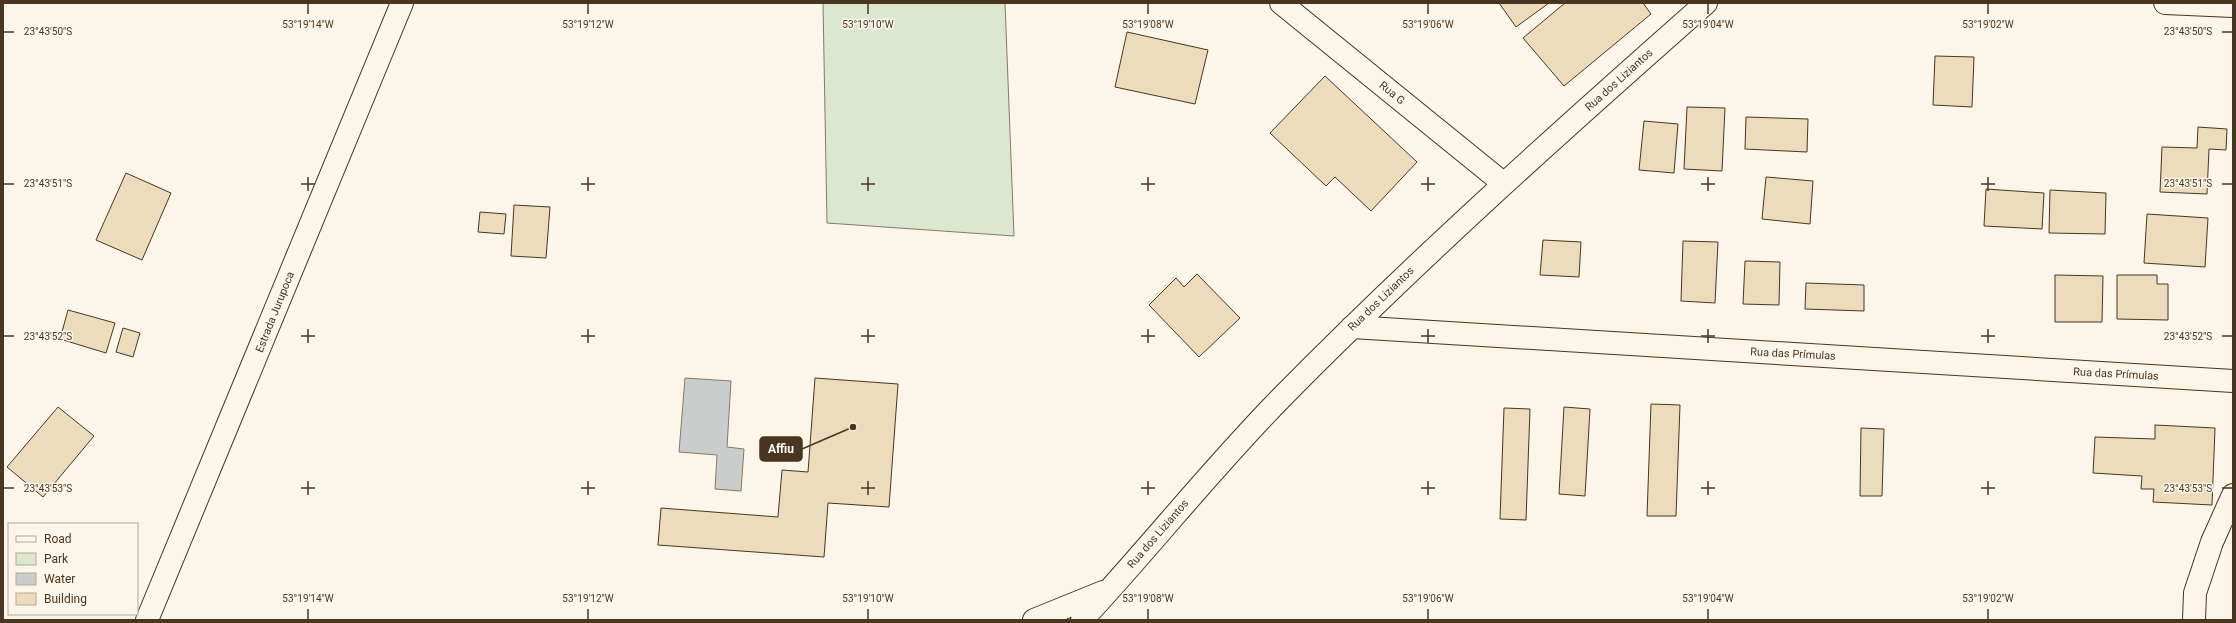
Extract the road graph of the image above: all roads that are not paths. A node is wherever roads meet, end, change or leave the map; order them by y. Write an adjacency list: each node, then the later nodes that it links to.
1 (402, 3): 12 (street, Estrada Jurupoca)
2 (1281, 3): 6 (street, Rua G)
3 (2165, 3): 5 (street)
4 (1701, 5): 6 (street, Rua dos Liziantos)
5 (2233, 6)
6 (1503, 183): 7 (street, Rua dos Liziantos)
7 (1352, 327): 8 (street, Rua das Prímulas); 10 (street, Rua dos Liziantos)
8 (2233, 381)
9 (2233, 495): 14 (street)
10 (1108, 590): 11 (street, Rua dos Liziantos); 13 (street)
11 (1084, 619)
12 (147, 620)
13 (1034, 620)
14 (2194, 620)

